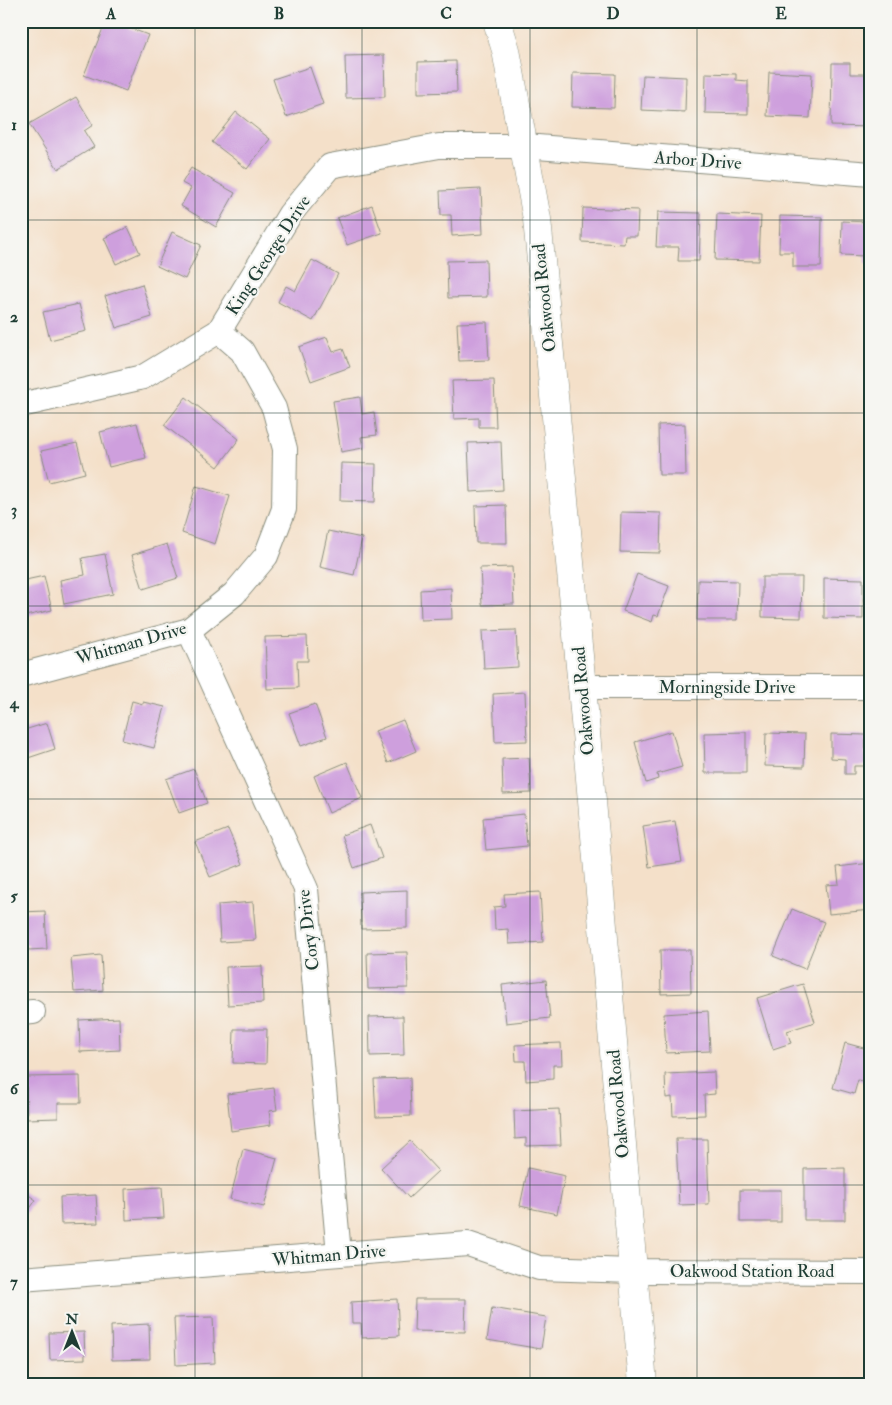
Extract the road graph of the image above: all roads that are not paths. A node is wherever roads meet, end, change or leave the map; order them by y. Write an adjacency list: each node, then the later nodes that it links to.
1 (498, 21): 2 (street, Oakwood Road)
2 (525, 146): 3 (street, Arbor Drive); 4 (street, King George Drive); 8 (street, Oakwood Road)
3 (871, 174)
4 (219, 331): 5 (street, King George Drive); 6 (street, Whitman Drive)
5 (21, 405)
6 (189, 630): 7 (street, Whitman Drive); 10 (street, Cory Drive)
7 (21, 674)
8 (582, 687): 9 (street, Morningside Drive); 11 (street, Oakwood Road)
9 (871, 687)
10 (339, 1254): 11 (street, Whitman Drive); 13 (street, Whitman Drive)
11 (632, 1271): 12 (street, Oakwood Station Road); 14 (street, Oakwood Road)
12 (871, 1272)
13 (21, 1279)
14 (643, 1384)

